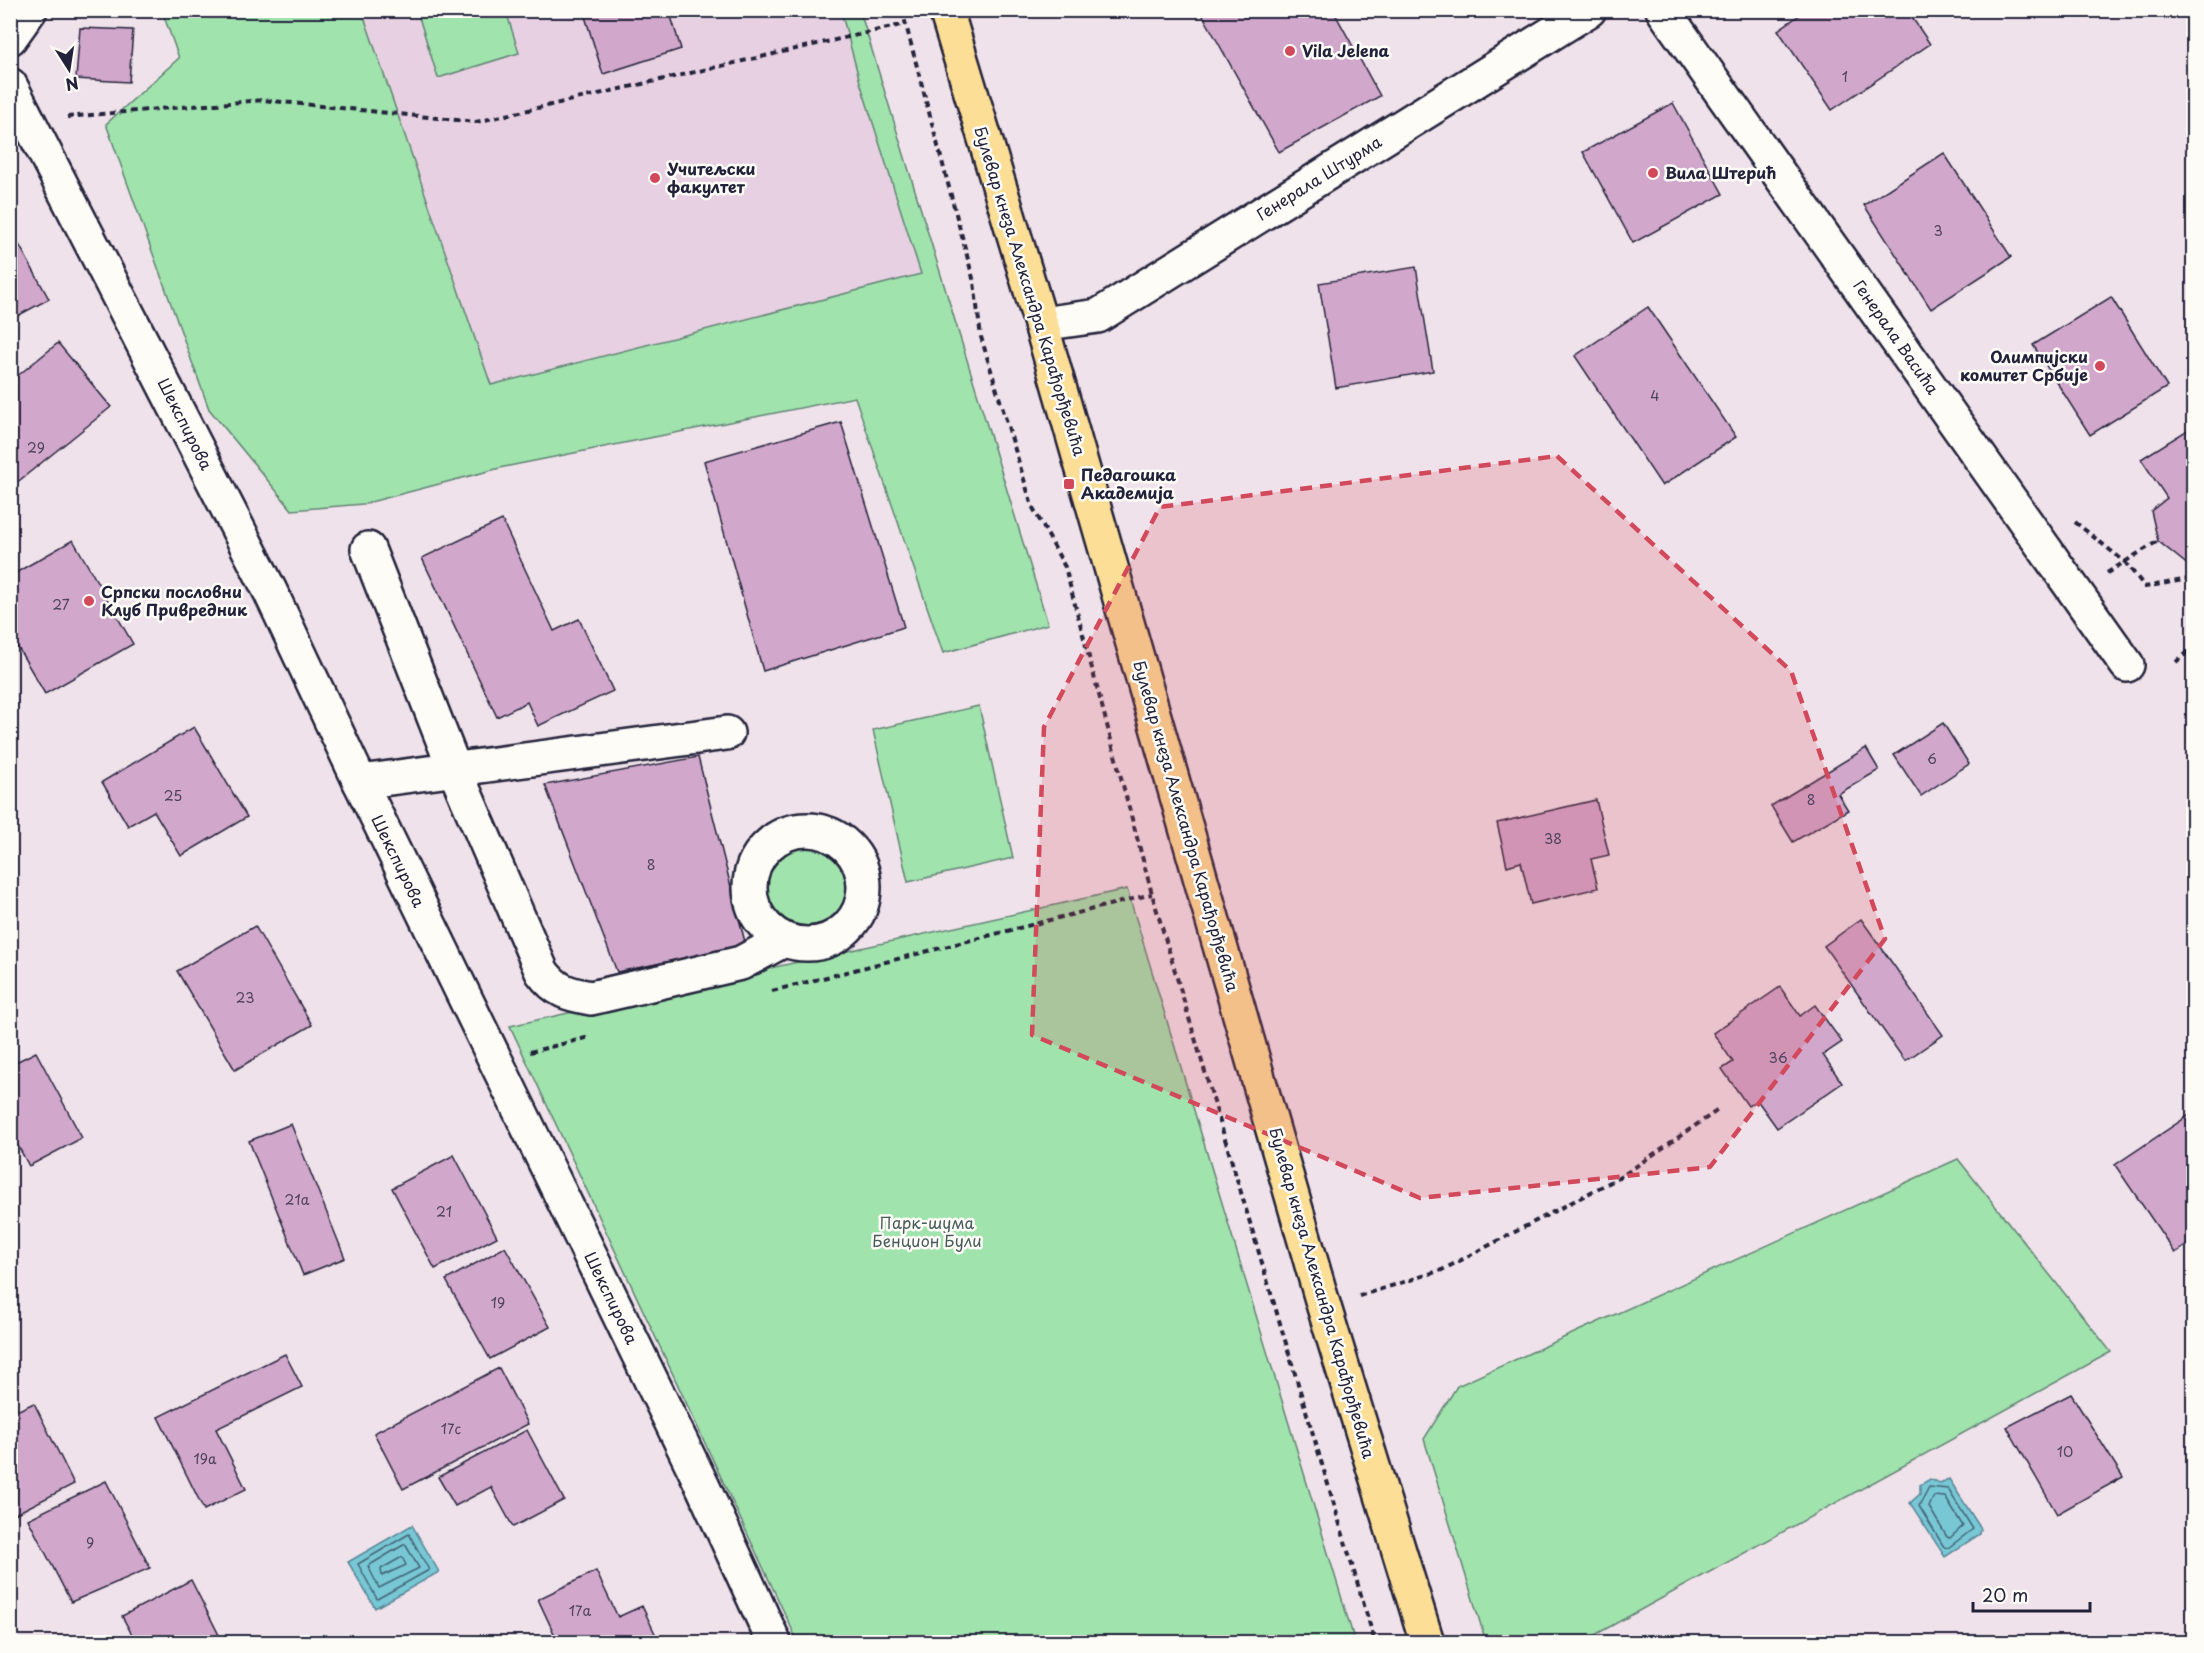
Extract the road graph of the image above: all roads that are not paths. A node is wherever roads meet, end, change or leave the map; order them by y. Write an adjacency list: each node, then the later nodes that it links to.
1 (30, 10): 5 (street)
2 (946, 10): 7 (main road, Булевар кнеза Александра Карађорђевића)
3 (1589, 10): 7 (street, Генерала Штурма)
4 (1663, 10): 9 (street, Генерала Васића)
5 (10, 38)
6 (10, 85): 12 (street, Шекспирова)
7 (1041, 324): 15 (main road, Булевар кнеза Александра Карађорђевића)
8 (368, 549): 11 (street)
9 (2127, 666)
10 (727, 733): 11 (street)
11 (454, 768): 12 (street); 13 (street)
12 (360, 782): 14 (street, Шекспирова)
13 (784, 940)
14 (774, 1642)
15 (1427, 1642)

